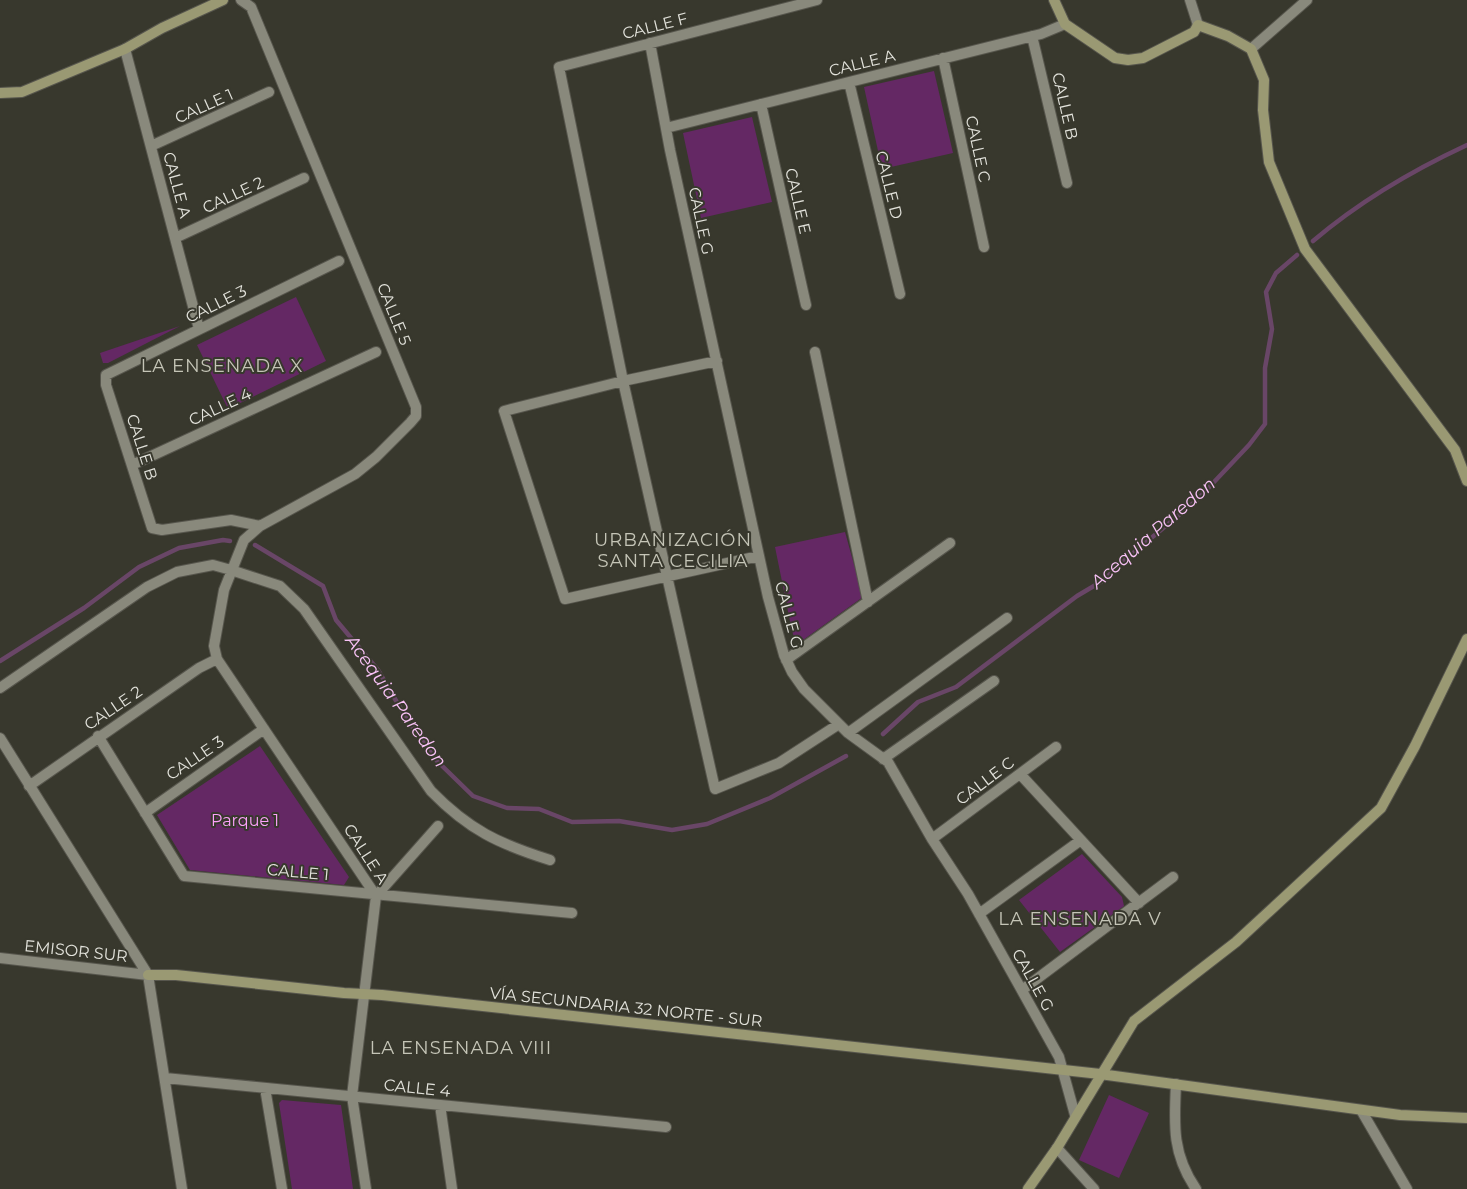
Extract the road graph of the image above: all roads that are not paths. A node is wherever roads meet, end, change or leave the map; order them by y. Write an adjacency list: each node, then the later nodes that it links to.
1 (223, 0): 11 (street)
2 (241, 0): 35 (street, CALLE 5)
3 (817, 0): 10 (street, CALLE F)
4 (1054, 0): 7 (street)
5 (1190, 0): 8 (street)
6 (1307, 0): 12 (street)
7 (1065, 24): 8 (street); 9 (street, CALLE A)
8 (1198, 24): 12 (street)
9 (1032, 36): 13 (street, CALLE A); 21 (street, CALLE B)
10 (650, 43): 18 (street, CALLE G); 32 (street, CALLE F)
11 (125, 49): 16 (street); 19 (street, CALLE A)
12 (1251, 49): 34 (street)
13 (943, 58): 14 (street, CALLE A); 23 (street, CALLE C)
14 (848, 82): 17 (street, CALLE A); 25 (street, CALLE D)
15 (269, 92): 19 (street, CALLE 1)
16 (0, 93)
17 (760, 104): 18 (street, CALLE A); 26 (street, CALLE E)
18 (666, 128): 30 (street, CALLE G)
19 (151, 146): 22 (street, CALLE A)
20 (304, 178): 22 (street, CALLE 2)
21 (1067, 183)
22 (175, 238): 27 (street, CALLE A)
23 (984, 246)
24 (339, 261): 27 (street, CALLE 3)
25 (900, 294)
26 (806, 305)
27 (199, 329): 31 (street, CALLE 3)
28 (376, 352): 33 (street, CALLE 4)
29 (815, 352): 40 (street)
30 (716, 361): 32 (street); 37 (street, CALLE G)
31 (106, 375): 33 (street, CALLE B)
32 (623, 381): 39 (street); 39 (street)
33 (132, 464): 35 (street, CALLE B)
34 (1467, 481)
35 (260, 526): 38 (street, CALLE 5)
36 (950, 544): 40 (street)
37 (759, 556): 39 (street); 44 (street, CALLE G)
38 (231, 570): 43 (street); 46 (street); 60 (street)
39 (669, 576): 47 (street)
40 (868, 602): 44 (street)
41 (1007, 618): 49 (street)
42 (1467, 639): 71 (street)
43 (217, 659): 48 (street, CALLE A); 50 (street, CALLE 2)
44 (786, 660): 47 (street, CALLE G)
45 (994, 681): 53 (street)
46 (0, 688)
47 (839, 724): 49 (street, CALLE G)
48 (264, 729): 56 (street, CALLE 3); 62 (street, CALLE A)
49 (848, 733): 53 (street, CALLE G)
50 (98, 736): 55 (street, CALLE 2); 56 (street, CALLE 1)
51 (0, 738): 55 (street)
52 (1056, 747): 54 (street, CALLE C)
53 (884, 759): 58 (street, CALLE G)
54 (1020, 774): 58 (street, CALLE C); 59 (street)
55 (29, 786): 67 (street)
56 (145, 813): 62 (street, CALLE 1)
57 (438, 826): 62 (street)
58 (932, 839): 65 (street, CALLE G)
59 (1080, 840): 63 (street); 65 (street)
60 (550, 860)
61 (1173, 877): 63 (street)
62 (376, 896): 64 (street, CALLE 1); 69 (street, CALLE A)
63 (1139, 903): 68 (street)
64 (572, 913)
65 (979, 914): 68 (street, CALLE G)
66 (0, 958): 67 (street, EMISOR SUR)
67 (148, 974): 69 (street, VÍA SECUNDARIA 32 NORTE - SUR); 72 (street)
68 (1022, 990): 70 (street, CALLE G)
69 (363, 995): 70 (street, VÍA SECUNDARIA 32 NORTE - SUR); 75 (street, CALLE A)
70 (1063, 1071): 71 (street, VÍA SECUNDARIA 32 NORTE - SUR); 78 (street, CALLE G)
71 (1100, 1074): 73 (street, VÍA SECUNDARIA 32 NORTE - SUR); 78 (street)
72 (165, 1078): 74 (street, CALLE 4); 83 (street)
73 (1176, 1084): 77 (street, VÍA SECUNDARIA 32 NORTE - SUR); 89 (street)
74 (266, 1088): 75 (street, CALLE 4); 84 (street)
75 (352, 1096): 76 (street, CALLE 4); 85 (street, CALLE A)
76 (440, 1105): 80 (street, CALLE 4); 86 (street)
77 (1362, 1110): 79 (street, VÍA SECUNDARIA 32 NORTE - SUR); 90 (street)
78 (1075, 1114): 81 (street)
79 (1467, 1118)
80 (666, 1127)
81 (1057, 1148): 82 (street); 87 (street)
82 (1085, 1184): 88 (street)
83 (182, 1189)
84 (282, 1189)
85 (366, 1189)
86 (452, 1189)
87 (1028, 1189)
88 (1094, 1189)
89 (1196, 1189)
90 (1407, 1189)

